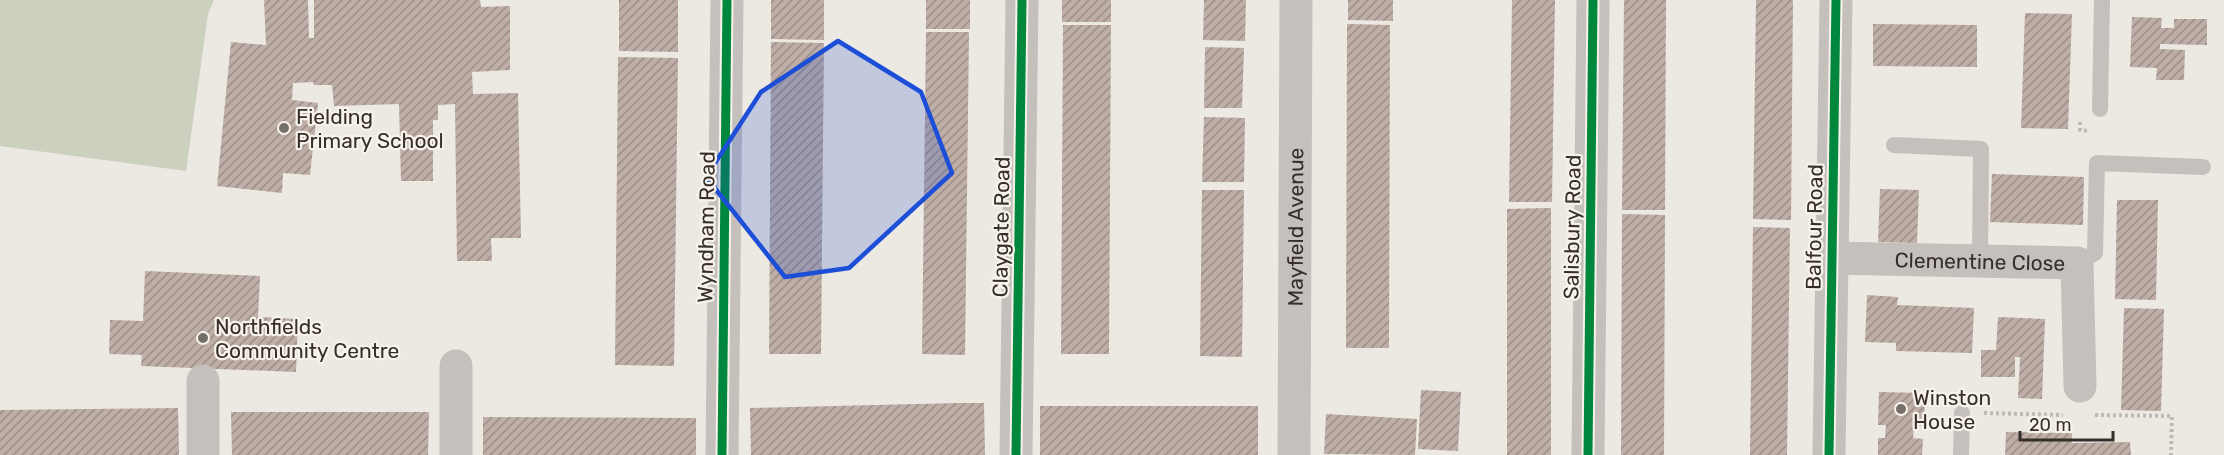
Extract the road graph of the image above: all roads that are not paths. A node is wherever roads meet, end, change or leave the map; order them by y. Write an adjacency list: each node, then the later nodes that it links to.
1 (727, 0): 19 (street, Wyndham Road)
2 (1022, 0): 20 (street, Claygate Road)
3 (1296, 0): 21 (street, Mayfield Avenue)
4 (1593, 0): 22 (street, Salisbury Road)
5 (1836, 0): 10 (street, Balfour Road)
6 (2102, 0): 7 (lane)
7 (2100, 109)
8 (1894, 145): 11 (lane)
9 (2203, 167): 12 (lane)
10 (1832, 258): 11 (street, Clementine Close); 23 (street, Balfour Road)
11 (1980, 260): 12 (street, Clementine Close)
12 (2077, 263): 15 (street, Clementine Close)
13 (456, 366): 18 (street)
14 (203, 381): 17 (street)
15 (2080, 386)
16 (1962, 413): 24 (lane)
17 (203, 455)
18 (456, 455)
19 (722, 455)
20 (1016, 455)
21 (1294, 455)
22 (1588, 455)
23 (1829, 455)
24 (1961, 455)

